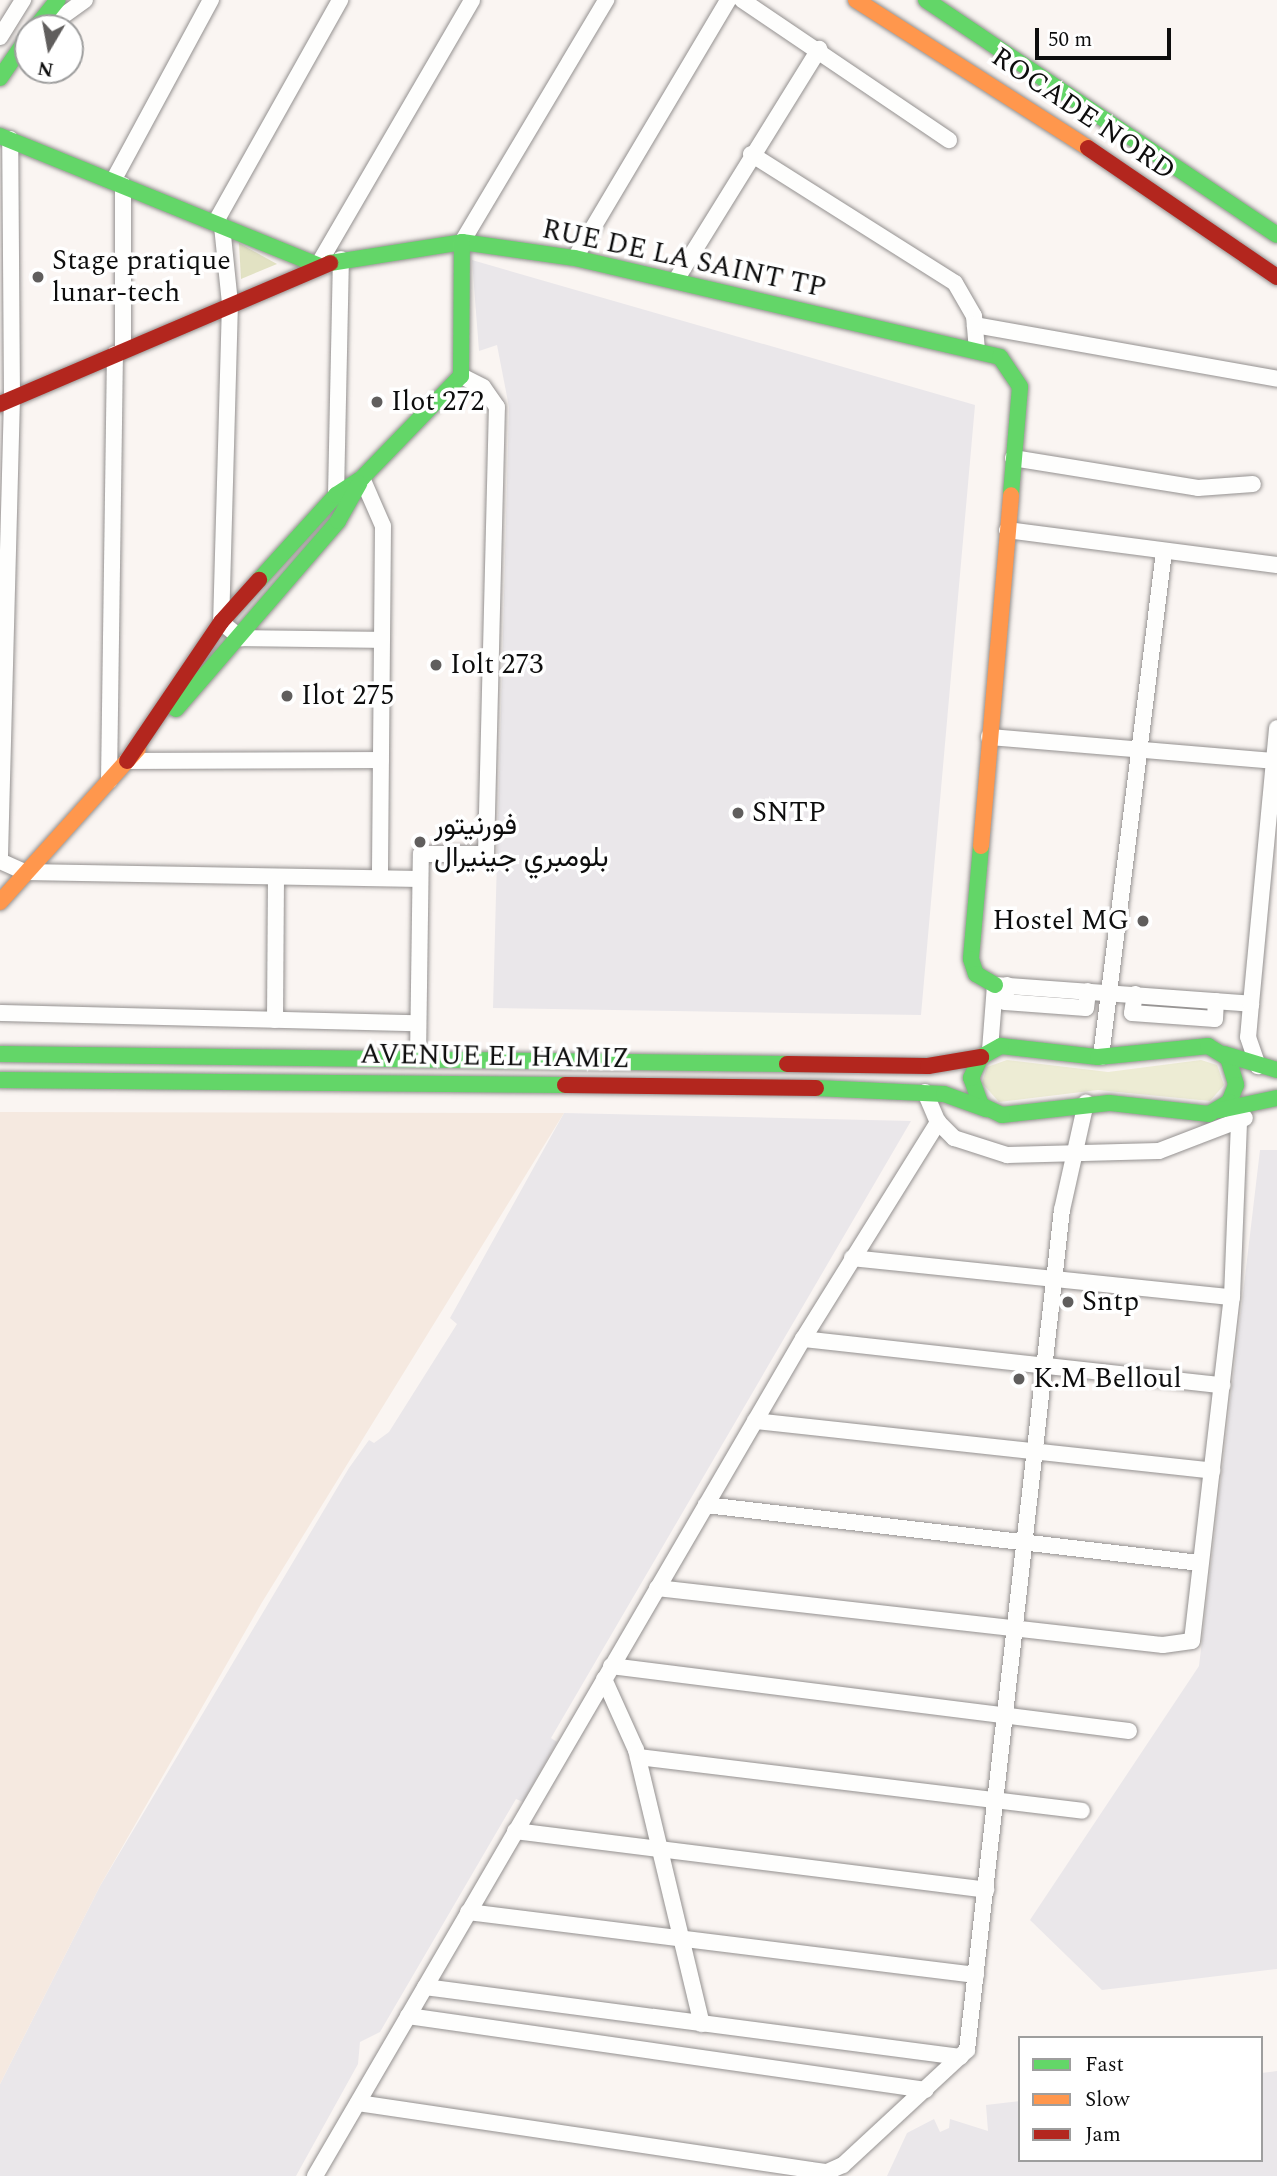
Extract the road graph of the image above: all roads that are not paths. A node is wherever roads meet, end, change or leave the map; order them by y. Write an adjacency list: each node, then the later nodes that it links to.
1 (23, 0): 14 (street)
2 (58, 0): 12 (main road)
3 (85, 0): 13 (street)
4 (211, 0): 21 (street)
5 (340, 0): 22 (street)
6 (472, 0): 27 (street)
7 (606, 0): 24 (street)
8 (728, 0): 25 (street)
9 (742, 0): 15 (street)
10 (856, 0): 28 (main road, ROCADE NORD)
11 (926, 0): 23 (main road, ROCADE NORD)
12 (46, 14)
13 (66, 14)
14 (0, 37)
15 (819, 49): 19 (street); 20 (street)
16 (14, 57): 17 (main road)
17 (0, 78)
18 (5, 138): 21 (main road); 36 (street)
19 (950, 140)
20 (751, 154): 29 (street); 31 (street)
21 (118, 183): 22 (main road); 33 (street)
22 (218, 224): 27 (main road); 30 (street)
23 (1277, 235)
24 (463, 243): 25 (main road, RUE DE LA SAINT TP); 26 (main road, RUE DE LA SAINT TP); 34 (main road)
25 (575, 258): 29 (main road, RUE DE LA SAINT TP)
26 (341, 259): 27 (main road, RUE DE LA SAINT TP); 40 (street)
27 (318, 265): 30 (main road, RUE DE LA SAINT TP)
28 (1277, 277)
29 (676, 280): 32 (main road, RUE DE LA SAINT TP)
30 (230, 303): 33 (main road, RUE DE LA SAINT TP); 44 (street)
31 (975, 325): 32 (street); 35 (street)
32 (977, 350): 37 (main road, RUE DE LA SAINT TP)
33 (119, 352): 36 (main road, RUE DE LA SAINT TP); 53 (street)
34 (461, 376): 38 (main road); 58 (street)
35 (1277, 379)
36 (6, 401): 54 (street)
37 (1013, 458): 39 (street); 41 (main road)
38 (362, 478): 40 (main road); 45 (main road); 46 (street)
39 (1253, 484)
40 (336, 495): 44 (main road)
41 (1007, 530): 42 (street); 48 (main road)
42 (1164, 552): 43 (street); 49 (street)
43 (1277, 565)
44 (221, 622): 45 (street); 51 (main road)
45 (241, 638): 46 (street); 51 (main road)
46 (382, 640): 50 (street)
47 (1277, 728): 52 (street)
48 (989, 737): 49 (street); 60 (main road)
49 (1139, 750): 52 (street); 61 (street)
50 (381, 760): 51 (street); 57 (street)
51 (127, 761): 53 (main road)
52 (1274, 761): 62 (street)
53 (108, 781): 55 (main road)
54 (0, 858): 55 (street)
55 (25, 872): 56 (street); 59 (main road)
56 (276, 877): 57 (street); 64 (street)
57 (380, 878): 58 (street)
58 (420, 879): 65 (street)
59 (0, 902)
60 (1001, 985): 61 (street); 66 (street)
61 (1110, 992): 62 (street); 69 (street)
62 (1251, 1004): 71 (street)
63 (0, 1013): 64 (street)
64 (275, 1020): 65 (street)
65 (418, 1023): 70 (street)
66 (985, 1053): 69 (main road); 70 (main road); 77 (main road)
67 (0, 1054): 70 (main road)
68 (1224, 1054): 69 (main road); 71 (main road); 78 (main road)
69 (1101, 1057)
70 (418, 1058)
71 (1259, 1069): 72 (main road)
72 (1277, 1070)
73 (0, 1080): 74 (main road, AVENUE EL HAMIZ)
74 (925, 1092): 77 (main road, AVENUE EL HAMIZ); 79 (street)
75 (1275, 1098): 78 (main road); 80 (street)
76 (1086, 1103): 77 (main road, AVENUE EL HAMIZ); 78 (main road, AVENUE EL HAMIZ); 81 (street)
77 (986, 1109)
78 (1220, 1110)
79 (938, 1122): 81 (street); 82 (street)
80 (1239, 1122): 81 (street); 84 (street)
81 (1074, 1156): 83 (street)
82 (852, 1258): 83 (street); 85 (street)
83 (1054, 1279): 84 (street); 86 (street)
84 (1231, 1297): 87 (street)
85 (803, 1339): 86 (street); 88 (street)
86 (1046, 1366): 87 (street); 89 (street)
87 (1222, 1385): 90 (street)
88 (755, 1421): 89 (street); 91 (street)
89 (1038, 1452): 90 (street); 92 (street)
90 (1212, 1471): 93 (street)
91 (706, 1505): 92 (street); 94 (street)
92 (1028, 1543): 93 (street); 95 (street)
93 (1201, 1563): 95 (street)
94 (657, 1588): 95 (street); 96 (street)
95 (1018, 1629): 97 (street)
96 (608, 1673): 97 (street); 99 (street); 102 (street)
97 (1008, 1716): 98 (street); 100 (street)
98 (1129, 1731)
99 (638, 1757): 100 (street); 103 (street)
100 (997, 1801): 101 (street); 104 (street)
101 (1082, 1811)
102 (516, 1831): 103 (street); 105 (street)
103 (660, 1849): 104 (street); 106 (street)
104 (986, 1890): 107 (street)
105 (468, 1912): 106 (street); 108 (street)
106 (681, 1939): 107 (street); 110 (street)
107 (976, 1975): 111 (street)
108 (425, 1987): 109 (street); 110 (street)
109 (408, 2016): 112 (street); 113 (street)
110 (702, 2024): 111 (street)
111 (960, 2057): 112 (street)
112 (926, 2090): 114 (street)
113 (358, 2103): 114 (street); 115 (street)
114 (850, 2158): 116 (street)
115 (315, 2176)
116 (839, 2176)

